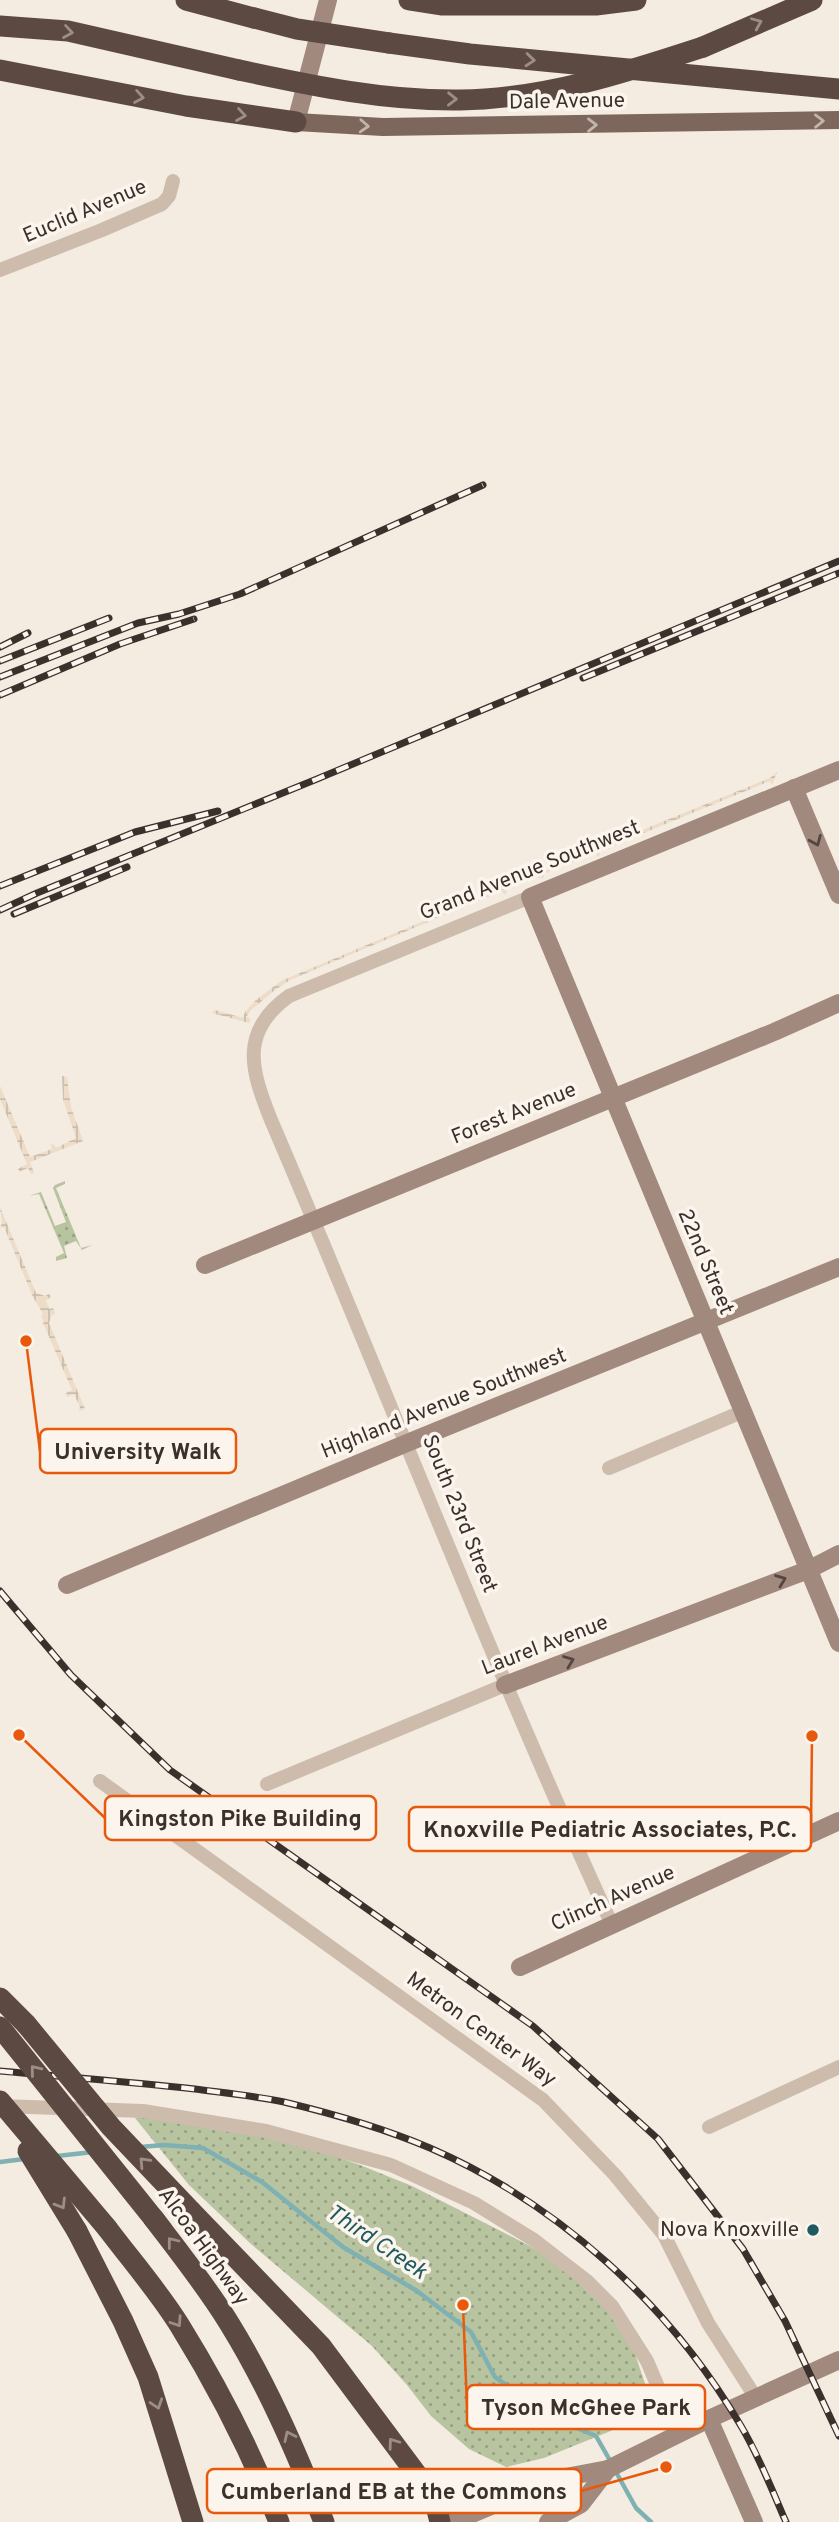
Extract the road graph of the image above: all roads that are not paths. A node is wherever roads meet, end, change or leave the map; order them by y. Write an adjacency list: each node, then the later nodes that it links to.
1 (186, 0): 8 (highway, one-way to 8, bridge)
2 (328, 0): 10 (street)
3 (409, 0): 4 (highway)
4 (636, 0)
5 (812, 0): 6 (highway, one-way to 5, bridge)
6 (0, 26)
7 (0, 69): 10 (highway, one-way to 10)
8 (839, 89)
9 (839, 120): 10 (main road, Dale Avenue, one-way to 9)
10 (296, 122)
11 (173, 181): 12 (street, Euclid Avenue)
12 (0, 270)
13 (839, 770): 14 (street, Grand Avenue Southwest)
14 (794, 788): 15 (street, one-way to 15); 16 (street, Grand Avenue Southwest)
15 (839, 895)
16 (530, 897): 18 (street, Grand Avenue Southwest); 19 (street, 22nd Street)
17 (839, 1003): 19 (street, Forest Avenue)
18 (257, 1037): 20 (street, South 23rd Street)
19 (613, 1098): 20 (street, Forest Avenue); 23 (street, 22nd Street)
20 (314, 1220): 21 (street, Forest Avenue); 25 (street, South 23rd Street)
21 (205, 1265)
22 (839, 1266): 23 (street, Highland Avenue Southwest)
23 (705, 1323): 24 (street, 22nd Street); 25 (street, Highland Avenue Southwest)
24 (744, 1411): 26 (street); 28 (street, 22nd Street)
25 (407, 1443): 29 (street, Highland Avenue Southwest); 31 (street, South 23rd Street)
26 (609, 1468)
27 (839, 1554): 28 (street, Laurel Avenue)
28 (808, 1570): 30 (street, 22nd Street); 31 (street, Laurel Avenue, one-way to 28)
29 (68, 1585)
30 (839, 1643)
31 (505, 1685): 33 (street, Laurel Avenue); 35 (street, South 23rd Street)
32 (100, 1781): 43 (street, Metron Center Way)
33 (267, 1784)
34 (839, 1821): 35 (street, Clinch Avenue)
35 (612, 1925): 36 (street, Clinch Avenue)
36 (520, 1966)
37 (0, 1998): 50 (highway, one-way to 37, bridge)
38 (0, 2027): 49 (highway, Alcoa Highway, one-way to 38, bridge)
39 (839, 2067): 41 (street)
40 (0, 2104): 45 (street); 47 (highway, one-way to 47, bridge); 48 (highway, one-way to 48, bridge)
41 (709, 2127)
42 (839, 2360): 43 (street)
43 (756, 2398): 44 (street)
44 (709, 2419): 45 (street); 53 (street)
45 (678, 2434): 46 (street)
46 (608, 2469): 51 (street); 52 (street)
47 (193, 2522)
48 (279, 2522)
49 (324, 2522)
50 (440, 2522)
51 (453, 2522)
52 (548, 2522)
53 (754, 2522)

